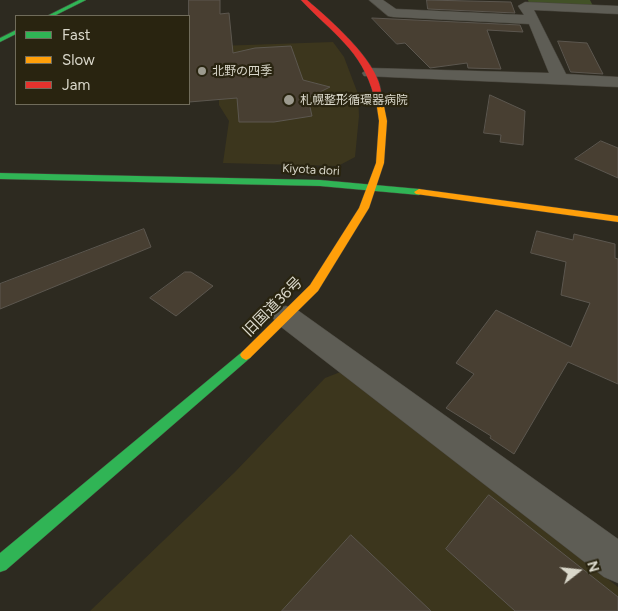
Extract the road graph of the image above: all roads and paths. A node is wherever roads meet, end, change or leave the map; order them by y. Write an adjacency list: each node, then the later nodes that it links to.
1 (83, 0): 6 (main road)
2 (304, 0): 11 (main road, 旧国道36号)
3 (375, 0): 7 (street)
4 (478, 0): 7 (street)
5 (618, 10): 8 (street)
6 (52, 15)
7 (482, 18): 8 (street)
8 (534, 20): 12 (street)
9 (15, 32): 10 (main road)
10 (0, 40)
11 (370, 73): 12 (street); 15 (main road, 旧国道36号)
12 (560, 79): 13 (street)
13 (618, 82)
14 (0, 176): 15 (main road, Kiyota dori)
15 (372, 188): 16 (main road, Kiyota dori); 17 (main road, 旧国道36号)
16 (618, 219)
17 (286, 316): 18 (street); 19 (main road, 旧国道36号)
18 (618, 563)
19 (0, 564)

